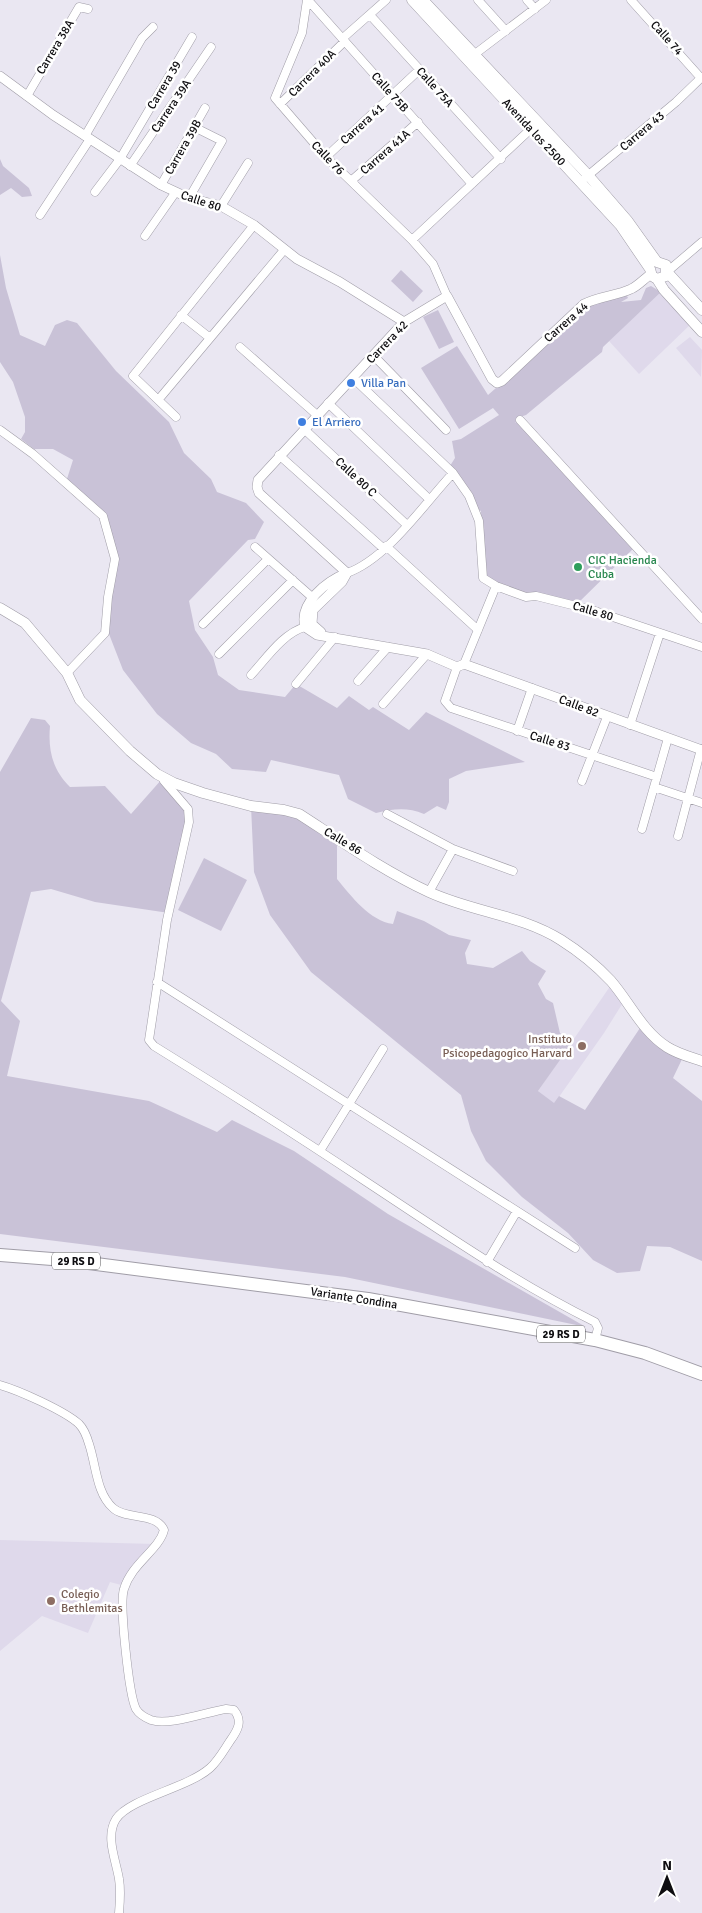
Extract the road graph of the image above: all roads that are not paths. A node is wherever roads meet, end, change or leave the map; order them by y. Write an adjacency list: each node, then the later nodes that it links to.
1 (307, 0): 15 (street, Calle 75B); 23 (street)
2 (386, 0): 11 (street, Carrera 40A)
3 (412, 0): 26 (main road, Avenida los 2500)
4 (423, 0): 17 (main road, Avenida los 2500)
5 (478, 0): 13 (street)
6 (527, 0): 10 (street)
7 (546, 0): 10 (street)
8 (631, 0): 20 (street, Calle 74)
9 (88, 9): 22 (street, Carrera 38A)
10 (535, 9): 13 (street)
11 (370, 15): 15 (street, Carrera 40A); 18 (street, Calle 75A)
12 (153, 28): 28 (street)
13 (506, 31): 17 (street)
14 (192, 37): 30 (street, Carrera 39)
15 (344, 39): 21 (street, Calle 75B); 23 (street, Carrera 40A)
16 (212, 47): 33 (street, Carrera 39A)
17 (474, 54): 26 (main road, Avenida los 2500)
18 (419, 70): 21 (street, Carrera 41); 31 (street, Calle 75A)
19 (0, 76): 22 (street, Calle 80)
20 (701, 78): 34 (street, Carrera 43)
21 (394, 95): 25 (street, Calle 75B); 29 (street, Carrera 41)
22 (27, 96): 28 (street, Calle 80)
23 (280, 104): 29 (street, Calle 76)
24 (205, 108): 27 (street, Carrera 39B)
25 (418, 122): 35 (street, Carrera 41A); 36 (street, Calle 75B)
26 (535, 125): 31 (street); 34 (main road, Avenida los 2500)
27 (196, 128): 37 (street, Carrera 39B); 40 (street)
28 (87, 137): 30 (street, Calle 80); 42 (street)
29 (326, 157): 35 (street, Calle 76)
30 (120, 159): 33 (street, Calle 80); 38 (street, Carrera 39)
31 (501, 159): 36 (street)
32 (248, 163): 41 (street)
33 (130, 166): 37 (street, Calle 80)
34 (584, 178): 49 (main road, Avenida los 2500)
35 (351, 182): 45 (street, Calle 76)
36 (472, 184): 45 (street)
37 (161, 185): 39 (street, Calle 80)
38 (95, 192)
39 (176, 193): 40 (street, Calle 80); 44 (street)
40 (189, 198): 41 (street, Calle 80)
41 (221, 206): 43 (street, Calle 80)
42 (40, 215)
43 (254, 225): 47 (street, Calle 80); 52 (street)
44 (145, 236)
45 (412, 240): 50 (street, Calle 76)
46 (702, 242): 48 (street)
47 (284, 250): 53 (street, Calle 80); 55 (street)
48 (668, 272): 49 (main road); 49 (main road, Avenida los 2500); 51 (main road, Avenida los 2500)
49 (652, 273): 54 (main road, Avenida los 2500); 59 (street, Carrera 44)
50 (447, 297): 53 (street, Carrera 42); 59 (street, Calle 76)
51 (702, 310)
52 (181, 315): 55 (street); 60 (street)
53 (404, 322): 57 (street, Carrera 42)
54 (702, 332)
55 (210, 338): 60 (street)
56 (240, 347): 62 (street)
57 (374, 356): 58 (street, Carrera 42); 67 (street)
58 (353, 378): 61 (street, Carrera 42); 69 (street)
59 (497, 383)
60 (159, 399): 63 (street)
61 (328, 403): 62 (street, Carrera 42); 70 (street)
62 (317, 415): 65 (street, Carrera 42)
63 (176, 417)
64 (520, 420): 80 (street)
65 (304, 429): 68 (street, Carrera 42); 71 (street, Calle 80 C)
66 (0, 430): 91 (street)
67 (446, 430)
68 (279, 455): 73 (street); 75 (street, Carrera 42)
69 (453, 473): 70 (street); 77 (street, Calle 80)
70 (429, 499): 71 (street)
71 (407, 524): 73 (street)
72 (255, 547): 74 (street)
73 (385, 548): 75 (street); 83 (street)
74 (268, 558): 76 (street); 81 (street)
75 (347, 573): 78 (street); 85 (street)
76 (294, 580): 78 (street); 88 (street)
77 (496, 586): 83 (street); 84 (street, Calle 80)
78 (313, 598): 82 (street)
79 (0, 608): 91 (main road, Calle 86)
80 (702, 619)
81 (203, 624)
82 (305, 627): 85 (street, Calle 82); 92 (street)
83 (478, 630): 90 (street)
84 (660, 633): 86 (street, Calle 80); 98 (street)
85 (333, 637): 87 (street, Calle 82); 94 (street)
86 (701, 645)
87 (388, 648): 89 (street, Calle 82); 93 (street)
88 (219, 654)
89 (427, 654): 90 (street, Calle 82); 96 (street)
90 (461, 666): 95 (street, Calle 82); 99 (street, Calle 83)
91 (67, 673): 103 (main road, Calle 86)
92 (251, 675)
93 (358, 682)
94 (296, 684)
95 (532, 688): 97 (street, Calle 82); 99 (street)
96 (383, 704)
97 (608, 717): 98 (street, Calle 82); 102 (street)
98 (630, 725): 100 (street, Calle 82)
99 (517, 731): 102 (street, Calle 83)
100 (668, 738): 101 (street, Calle 82); 104 (street)
101 (702, 750): 107 (street)
102 (592, 754): 104 (street, Calle 83); 105 (street)
103 (158, 774): 114 (main road, Calle 86); 115 (street)
104 (657, 777): 106 (street)
105 (582, 781)
106 (654, 787): 107 (street); 110 (street)
107 (688, 800): 108 (street); 111 (street)
108 (702, 803)
109 (386, 814): 112 (street)
110 (642, 829)
111 (678, 836)
112 (453, 849): 113 (street); 114 (street)
113 (514, 871)
114 (429, 892): 117 (main road, Calle 86)
115 (157, 982): 118 (street); 119 (street)
116 (383, 1049): 118 (street)
117 (702, 1061)
118 (350, 1104): 119 (street); 120 (street)
119 (320, 1151): 123 (street)
120 (517, 1211): 121 (street); 123 (street)
121 (575, 1248)
122 (0, 1255): 124 (highway, Variante Condina / 29 RS D)
123 (487, 1262): 124 (street)
124 (595, 1340): 125 (highway, Variante Condina / 29 RS D)
125 (702, 1374)
126 (0, 1385): 127 (street)
127 (119, 1913)

